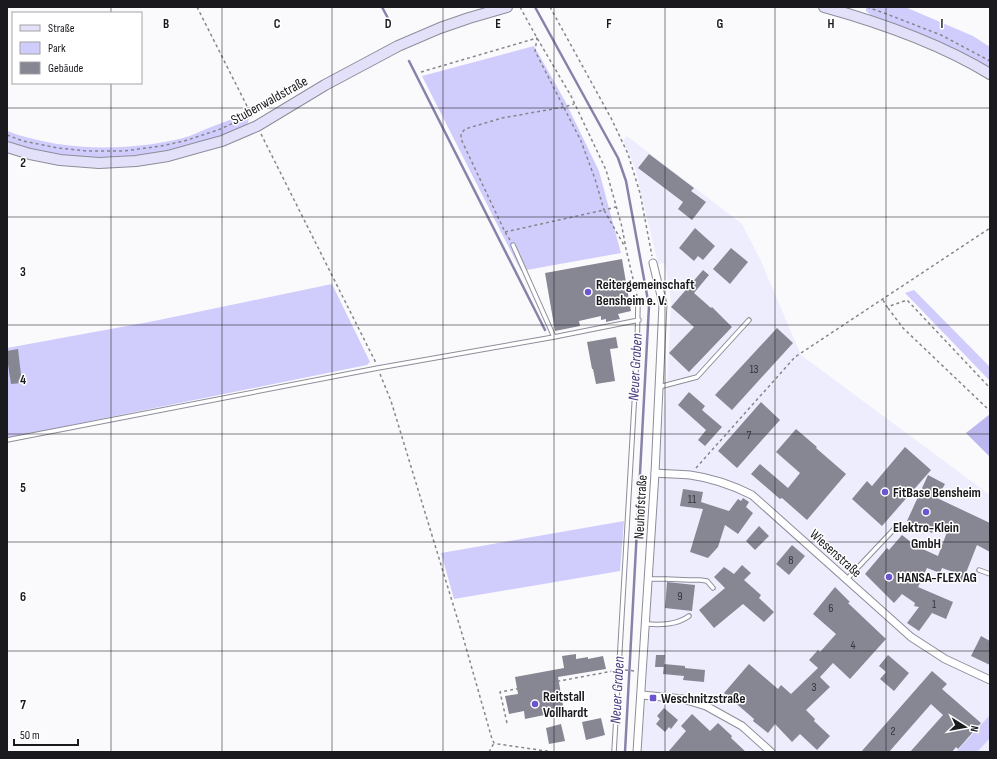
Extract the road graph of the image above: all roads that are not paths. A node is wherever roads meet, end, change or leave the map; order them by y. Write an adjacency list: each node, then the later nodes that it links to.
1 (507, 7): 4 (street, Stubenwaldstraße)
2 (824, 7): 3 (street)
3 (990, 74)
4 (7, 147)
5 (513, 245): 10 (lane)
6 (653, 264): 11 (street, Neuhofstraße)
7 (640, 302): 8 (lane, Neuhofstraße)
8 (639, 320): 10 (lane); 24 (lane, Neuhofstraße)
9 (749, 320): 11 (lane)
10 (554, 336): 12 (lane)
11 (659, 387): 13 (street, Neuhofstraße)
12 (7, 440)
13 (655, 473): 17 (street, Neuhofstraße); 18 (street, Wiesenstraße)
14 (898, 525): 18 (lane)
15 (979, 570): 16 (lane)
16 (990, 574)
17 (649, 579): 19 (lane); 21 (street, Neuhofstraße)
18 (846, 580): 22 (street, Wiesenstraße)
19 (714, 588)
20 (689, 616): 21 (lane)
21 (646, 624): 23 (street, Neuhofstraße)
22 (990, 680)
23 (642, 695): 25 (street, Neuhofstraße); 26 (street)
24 (614, 752)
25 (637, 752)
26 (771, 752)

